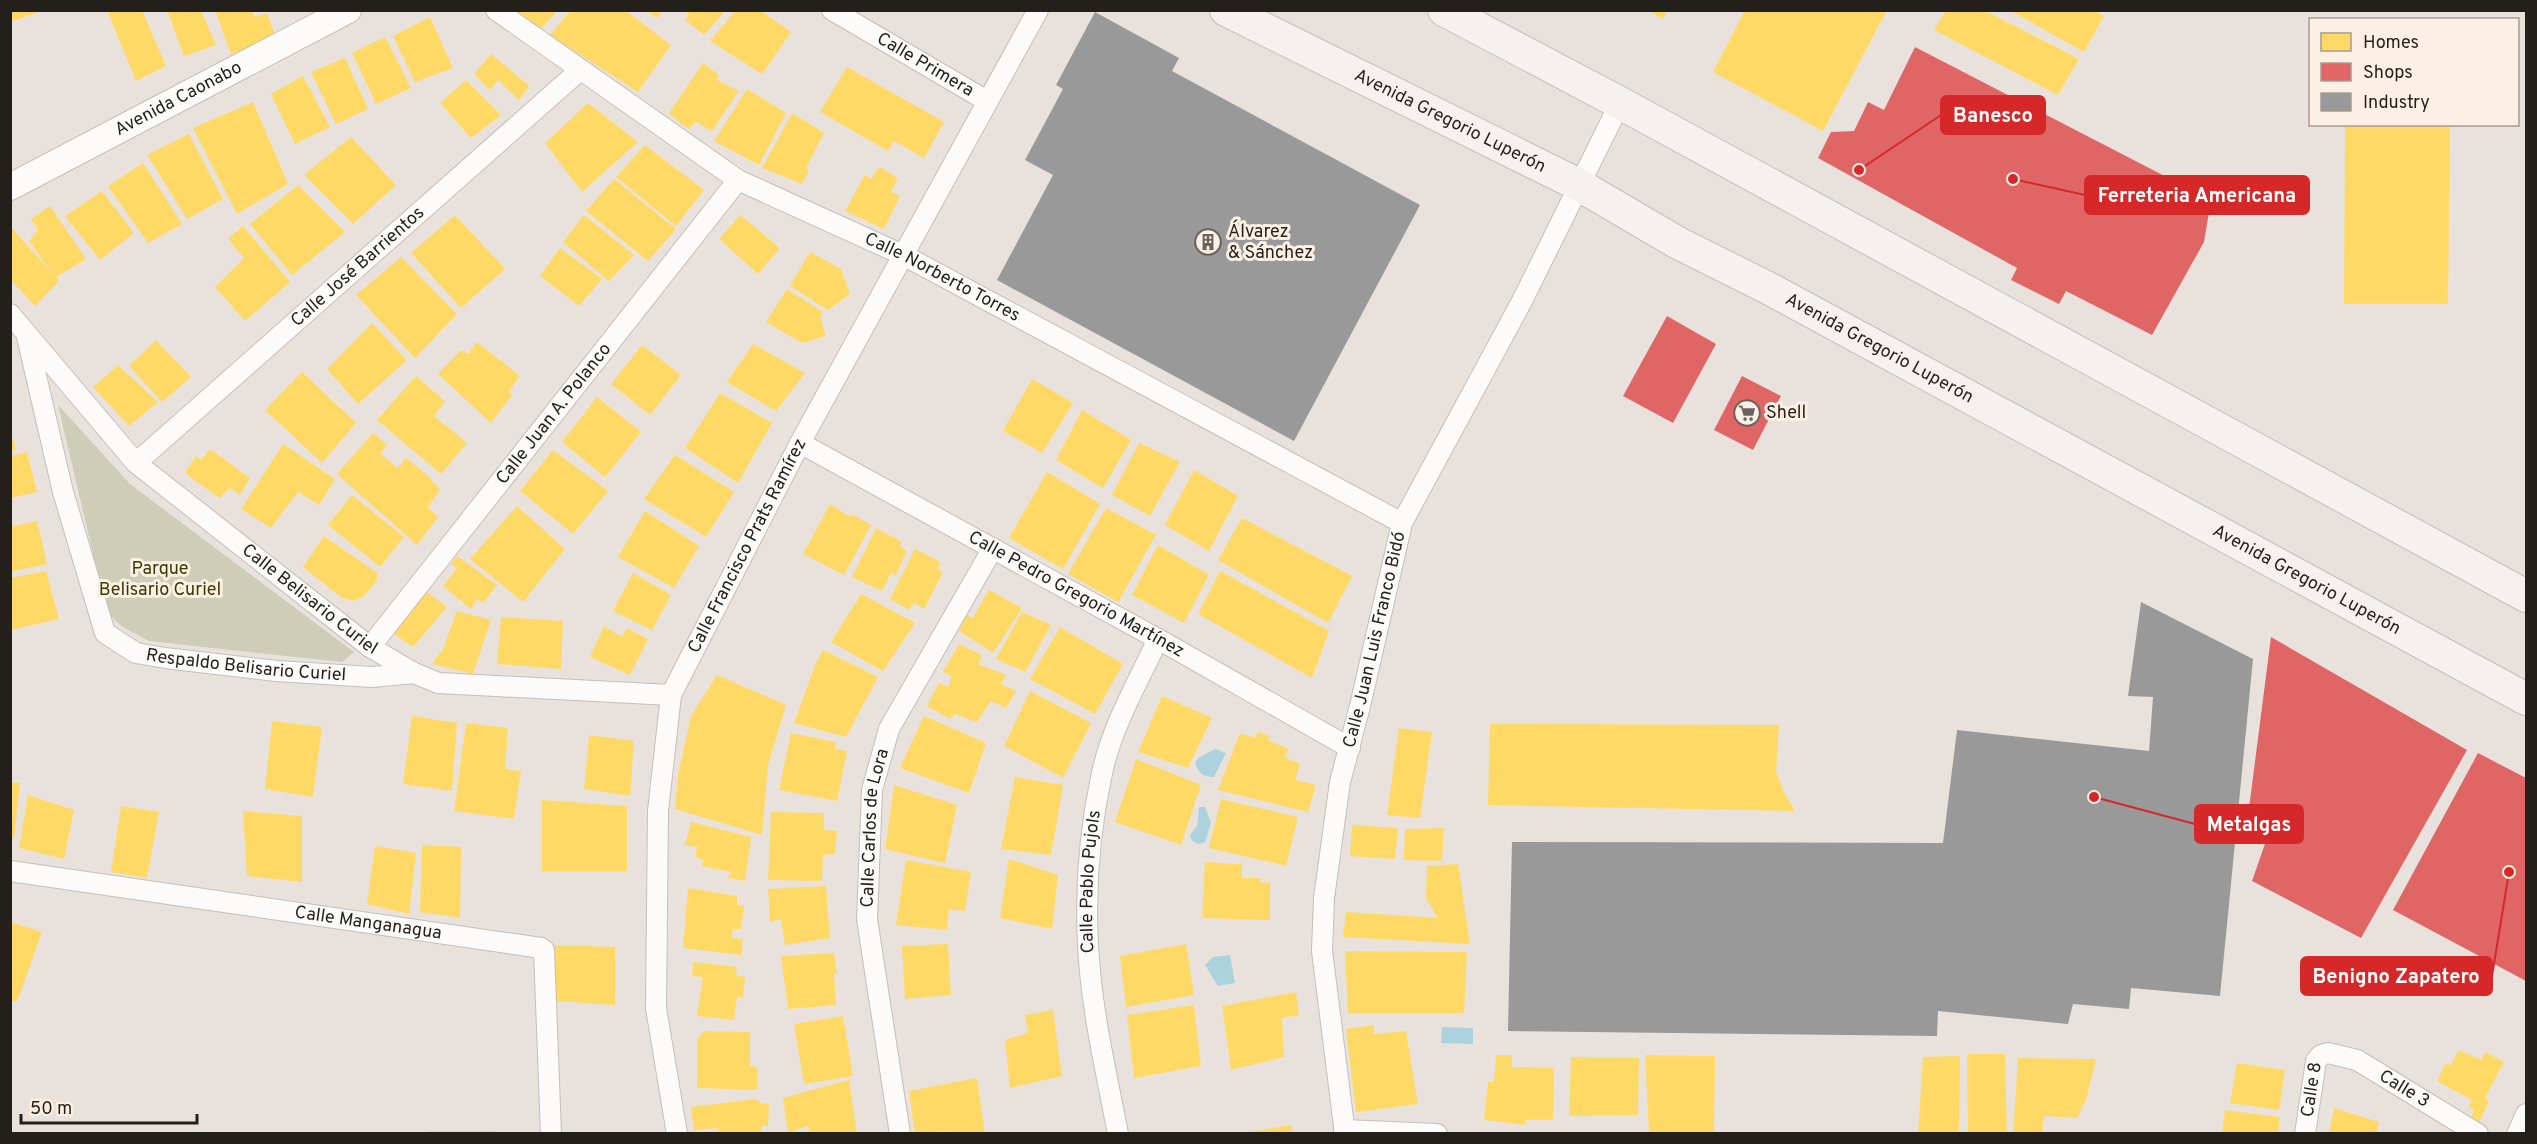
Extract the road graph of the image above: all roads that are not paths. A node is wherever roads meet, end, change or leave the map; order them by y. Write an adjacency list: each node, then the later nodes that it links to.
1 (348, 10): 12 (street, Avenida Caonabo)
2 (496, 10): 7 (street, Calle Norberto Torres)
3 (831, 10): 8 (street, Calle Primera)
4 (1038, 10): 8 (street, Calle Francisco Prats Ramírez)
5 (1226, 10): 11 (main road, Avenida Gregorio Luperón)
6 (1444, 10): 9 (main road)
7 (579, 71): 10 (street, Calle Norberto Torres); 17 (street, Calle José Barrientos)
8 (987, 102): 13 (street, Calle Francisco Prats Ramírez)
9 (1620, 103): 11 (street, Calle Juan Luis Franco Bidó); 20 (main road)
10 (738, 180): 13 (street, Calle Norberto Torres); 22 (street, Calle Juan A. Polanco)
11 (1579, 185): 18 (street, Calle Juan Luis Franco Bidó); 25 (main road, Avenida Gregorio Luperón)
12 (10, 187)
13 (903, 255): 16 (street, Calle Francisco Prats Ramírez); 18 (street, Calle Norberto Torres)
14 (10, 314): 15 (street, Calle Belisario Curiel)
15 (26, 334): 17 (street, Calle Belisario Curiel); 23 (street, Respaldo Belisario Curiel)
16 (800, 443): 19 (street, Calle Pedro Gregorio Martínez); 24 (street, Calle Francisco Prats Ramírez)
17 (136, 463): 22 (street, Calle Belisario Curiel)
18 (1402, 523): 26 (street, Calle Juan Luis Franco Bidó)
19 (993, 548): 21 (street, Calle Pedro Gregorio Martínez); 33 (street, Calle Carlos de Lora)
20 (2526, 596)
21 (1158, 639): 26 (street, Calle Pedro Gregorio Martínez); 34 (street, Calle Pablo Pujols)
22 (370, 647): 23 (street, Calle Belisario Curiel)
23 (414, 673): 24 (street, Calle Belisario Curiel)
24 (671, 695): 32 (street, Calle Francisco Prats Ramírez)
25 (2526, 699)
26 (1350, 748): 30 (street, Calle Juan Luis Franco Bidó)
27 (10, 871): 31 (street, Calle Manganagua)
28 (2328, 1053): 36 (street, Calle 8); 37 (street, Calle 3)
29 (2526, 1114): 38 (street)
30 (1344, 1132): 35 (street)
31 (550, 1134)
32 (677, 1134)
33 (900, 1134)
34 (1118, 1134)
35 (1437, 1134)
36 (2305, 1134)
37 (2478, 1134)
38 (2517, 1134)

